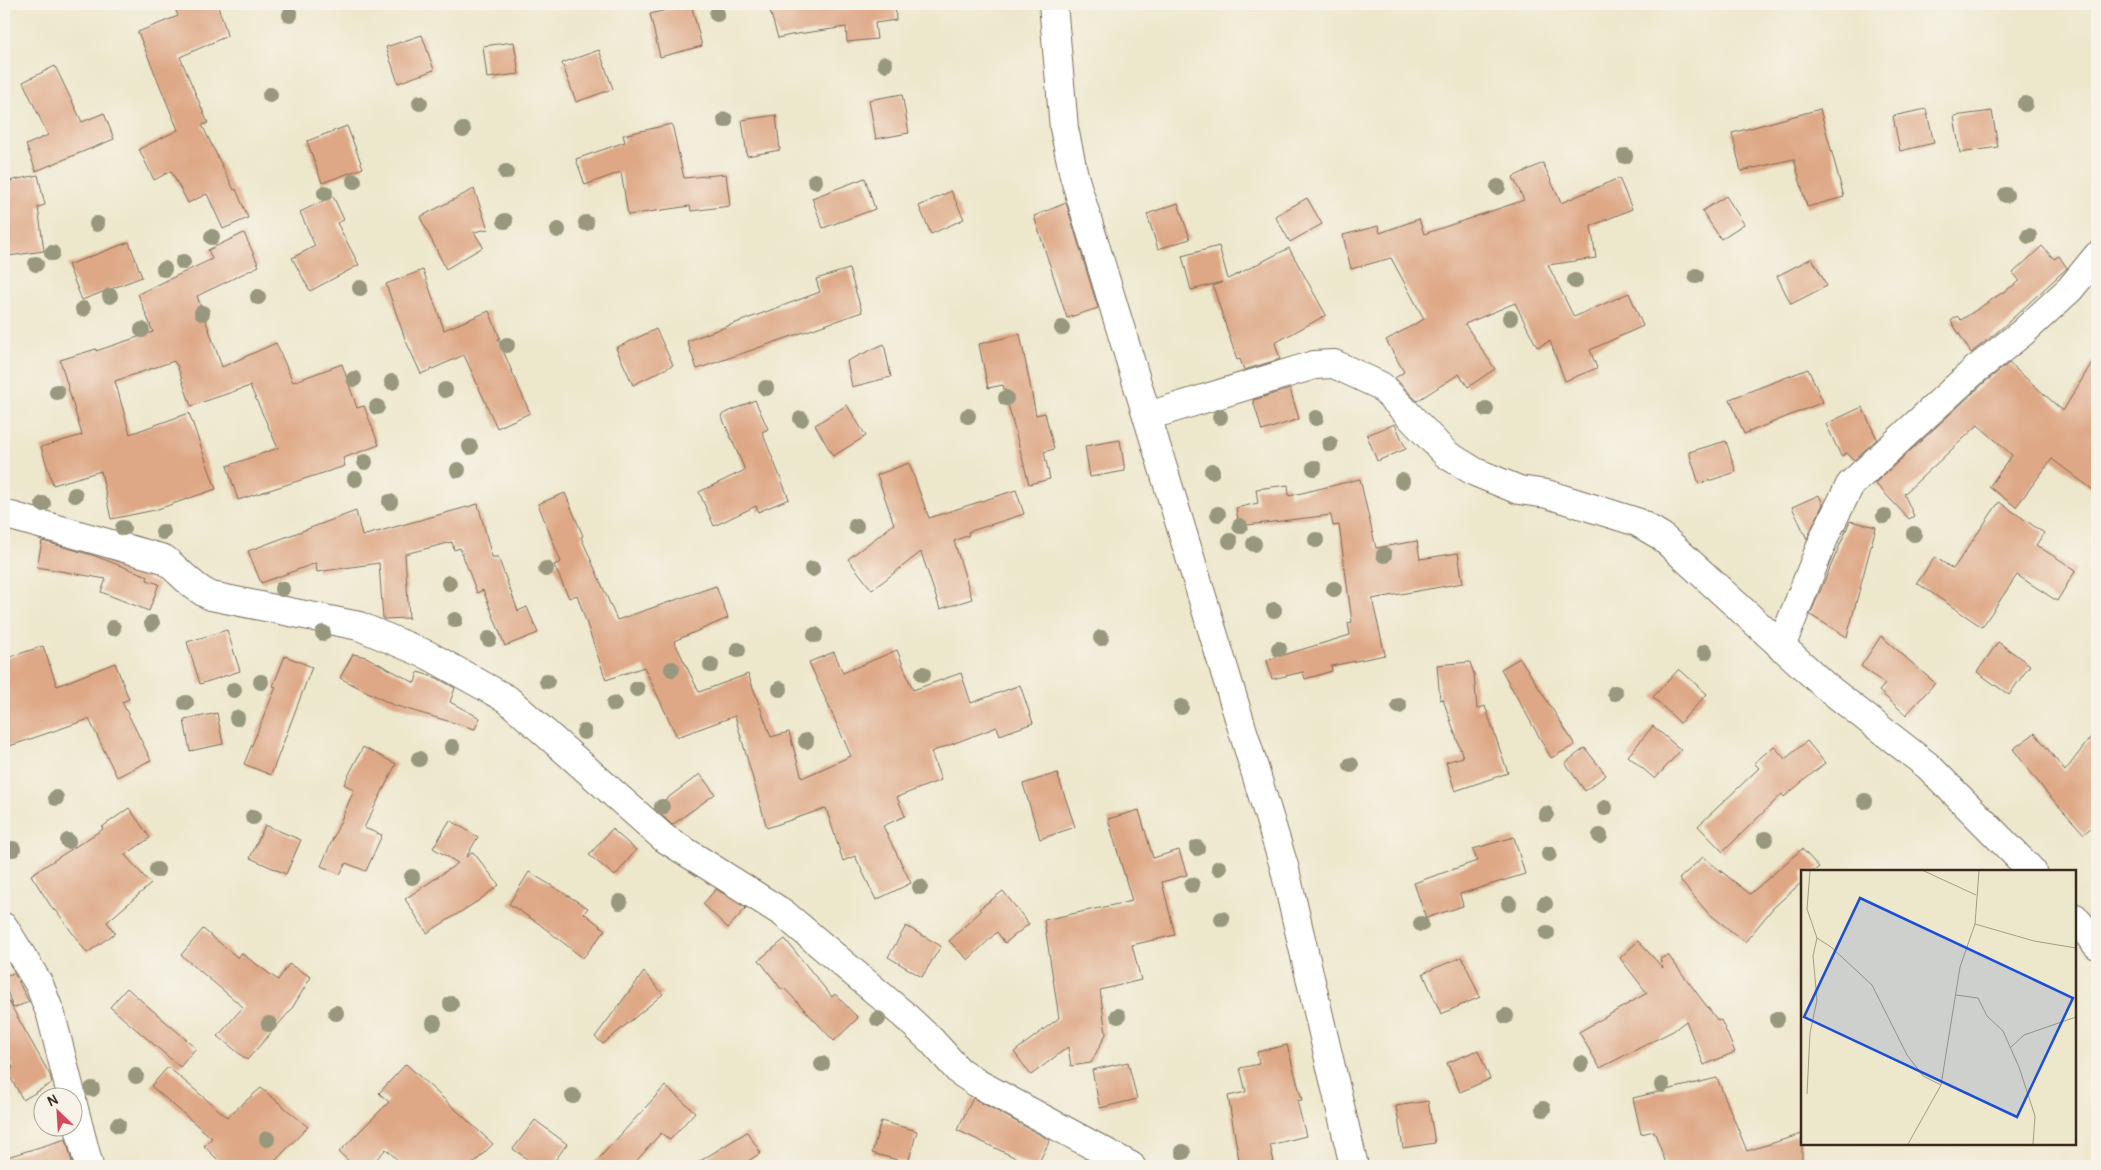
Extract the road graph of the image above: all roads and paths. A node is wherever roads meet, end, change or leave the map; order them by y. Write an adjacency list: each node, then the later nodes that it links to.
1 (1053, 4): 3 (street)
2 (2097, 256): 5 (street)
3 (1148, 416): 5 (street); 14 (street)
4 (4, 514): 13 (street)
5 (1781, 647): 6 (street)
6 (2031, 870)
7 (2076, 919): 9 (street)
8 (4, 927): 10 (street)
9 (2097, 945)
10 (69, 1088)
11 (82, 1138): 12 (street)
12 (89, 1166)
13 (1131, 1166)
14 (1354, 1166)

